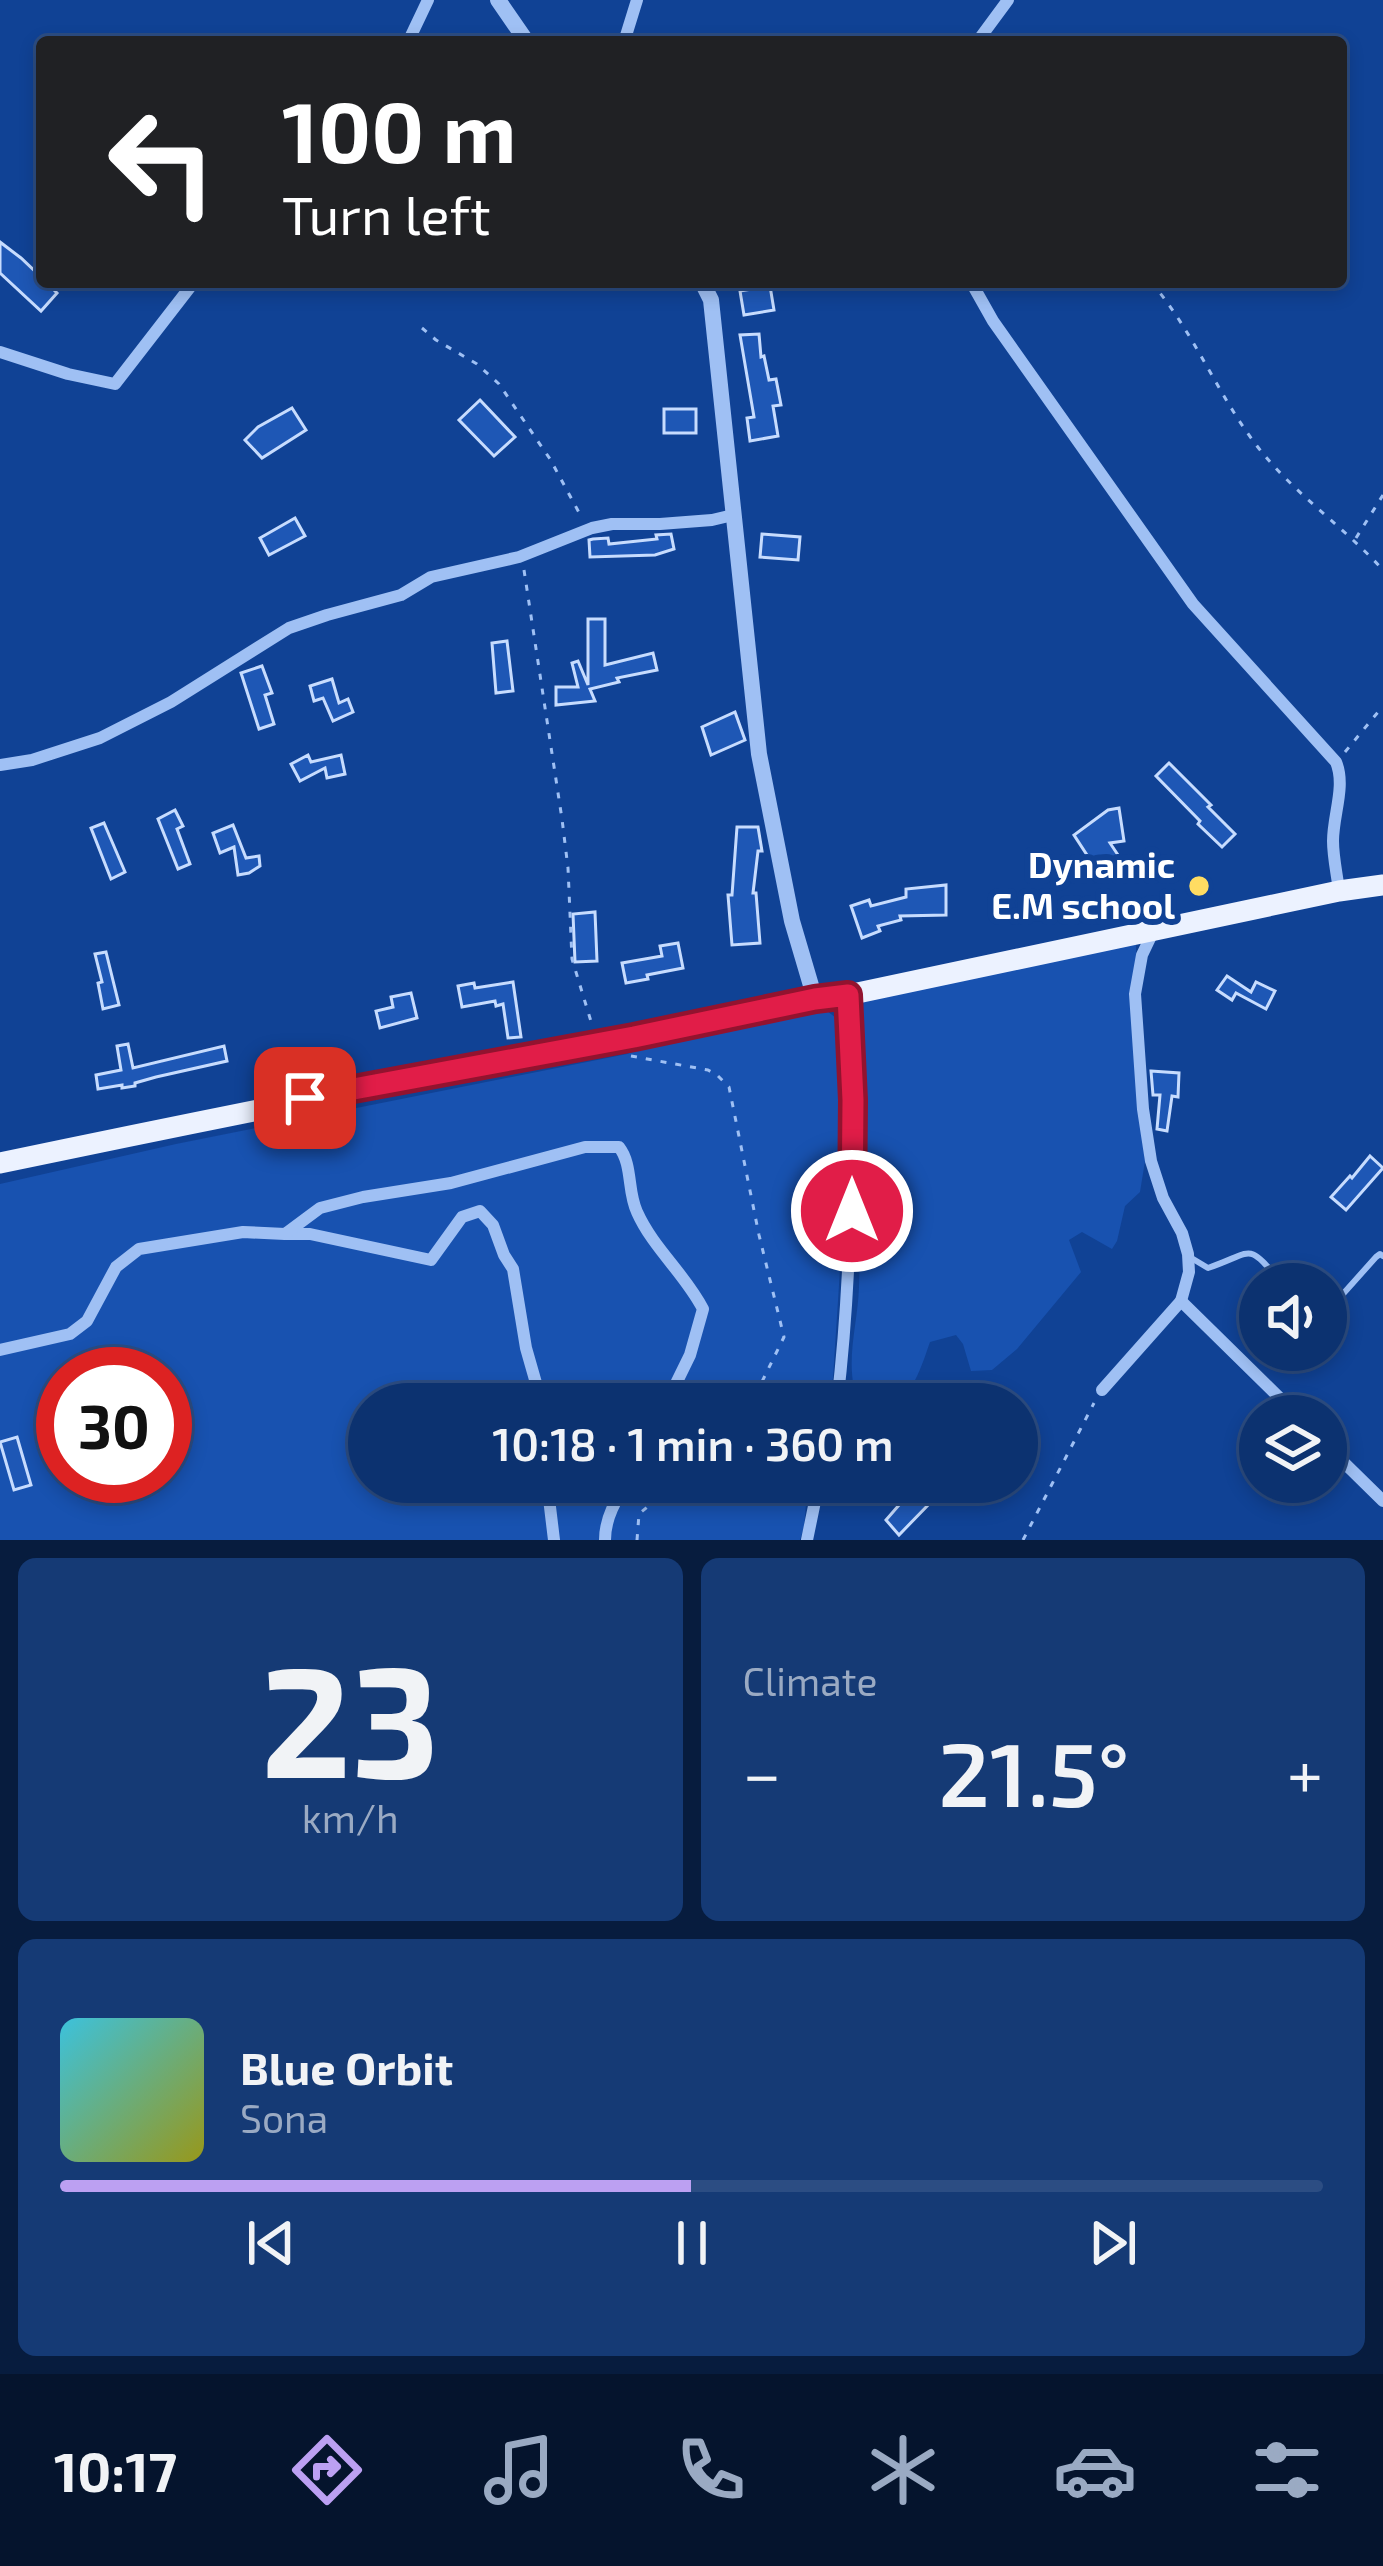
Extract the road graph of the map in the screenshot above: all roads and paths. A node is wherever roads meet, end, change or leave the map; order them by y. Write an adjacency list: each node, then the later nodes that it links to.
1 (428, 0): 5 (street)
2 (498, 0): 6 (street)
3 (637, 0): 7 (street)
4 (1008, 0): 8 (street)
5 (411, 36)
6 (522, 36)
7 (626, 36)
8 (981, 36)
9 (189, 288): 14 (street)
10 (706, 288): 16 (street)
11 (974, 288): 22 (street)
12 (1155, 288): 18 (path)
13 (422, 328): 17 (path)
14 (0, 352)
15 (1383, 496): 18 (path)
16 (733, 515): 17 (street); 28 (street)
17 (592, 528): 19 (street)
18 (1355, 540): 20 (path)
19 (519, 557): 23 (street); 29 (path)
20 (1383, 570)
21 (1383, 706): 22 (path)
22 (1336, 762): 25 (street)
23 (0, 765)
24 (1383, 885): 25 (main road)
25 (1339, 891): 26 (main road)
26 (1153, 931): 27 (main road); 32 (street)
27 (848, 995): 28 (main road); 42 (street)
28 (815, 999): 29 (main road)
29 (599, 1044): 31 (main road)
30 (627, 1054): 41 (path)
31 (0, 1163)
32 (1182, 1233): 35 (lane); 37 (street)
33 (285, 1234): 38 (street); 39 (street); 40 (street)
34 (1383, 1256): 36 (lane)
35 (1264, 1263)
36 (1347, 1289)
37 (1181, 1301): 43 (street); 44 (street)
38 (0, 1350)
39 (536, 1383)
40 (676, 1383)
41 (761, 1383)
42 (839, 1383)
43 (1102, 1390): 55 (path)
44 (1277, 1395)
45 (1347, 1466): 46 (street)
46 (1383, 1501)
47 (550, 1503): 51 (street)
48 (615, 1503): 52 (street)
49 (652, 1503): 53 (path)
50 (815, 1503): 54 (street)
51 (554, 1540)
52 (605, 1540)
53 (637, 1540)
54 (807, 1540)
55 (1023, 1540)

